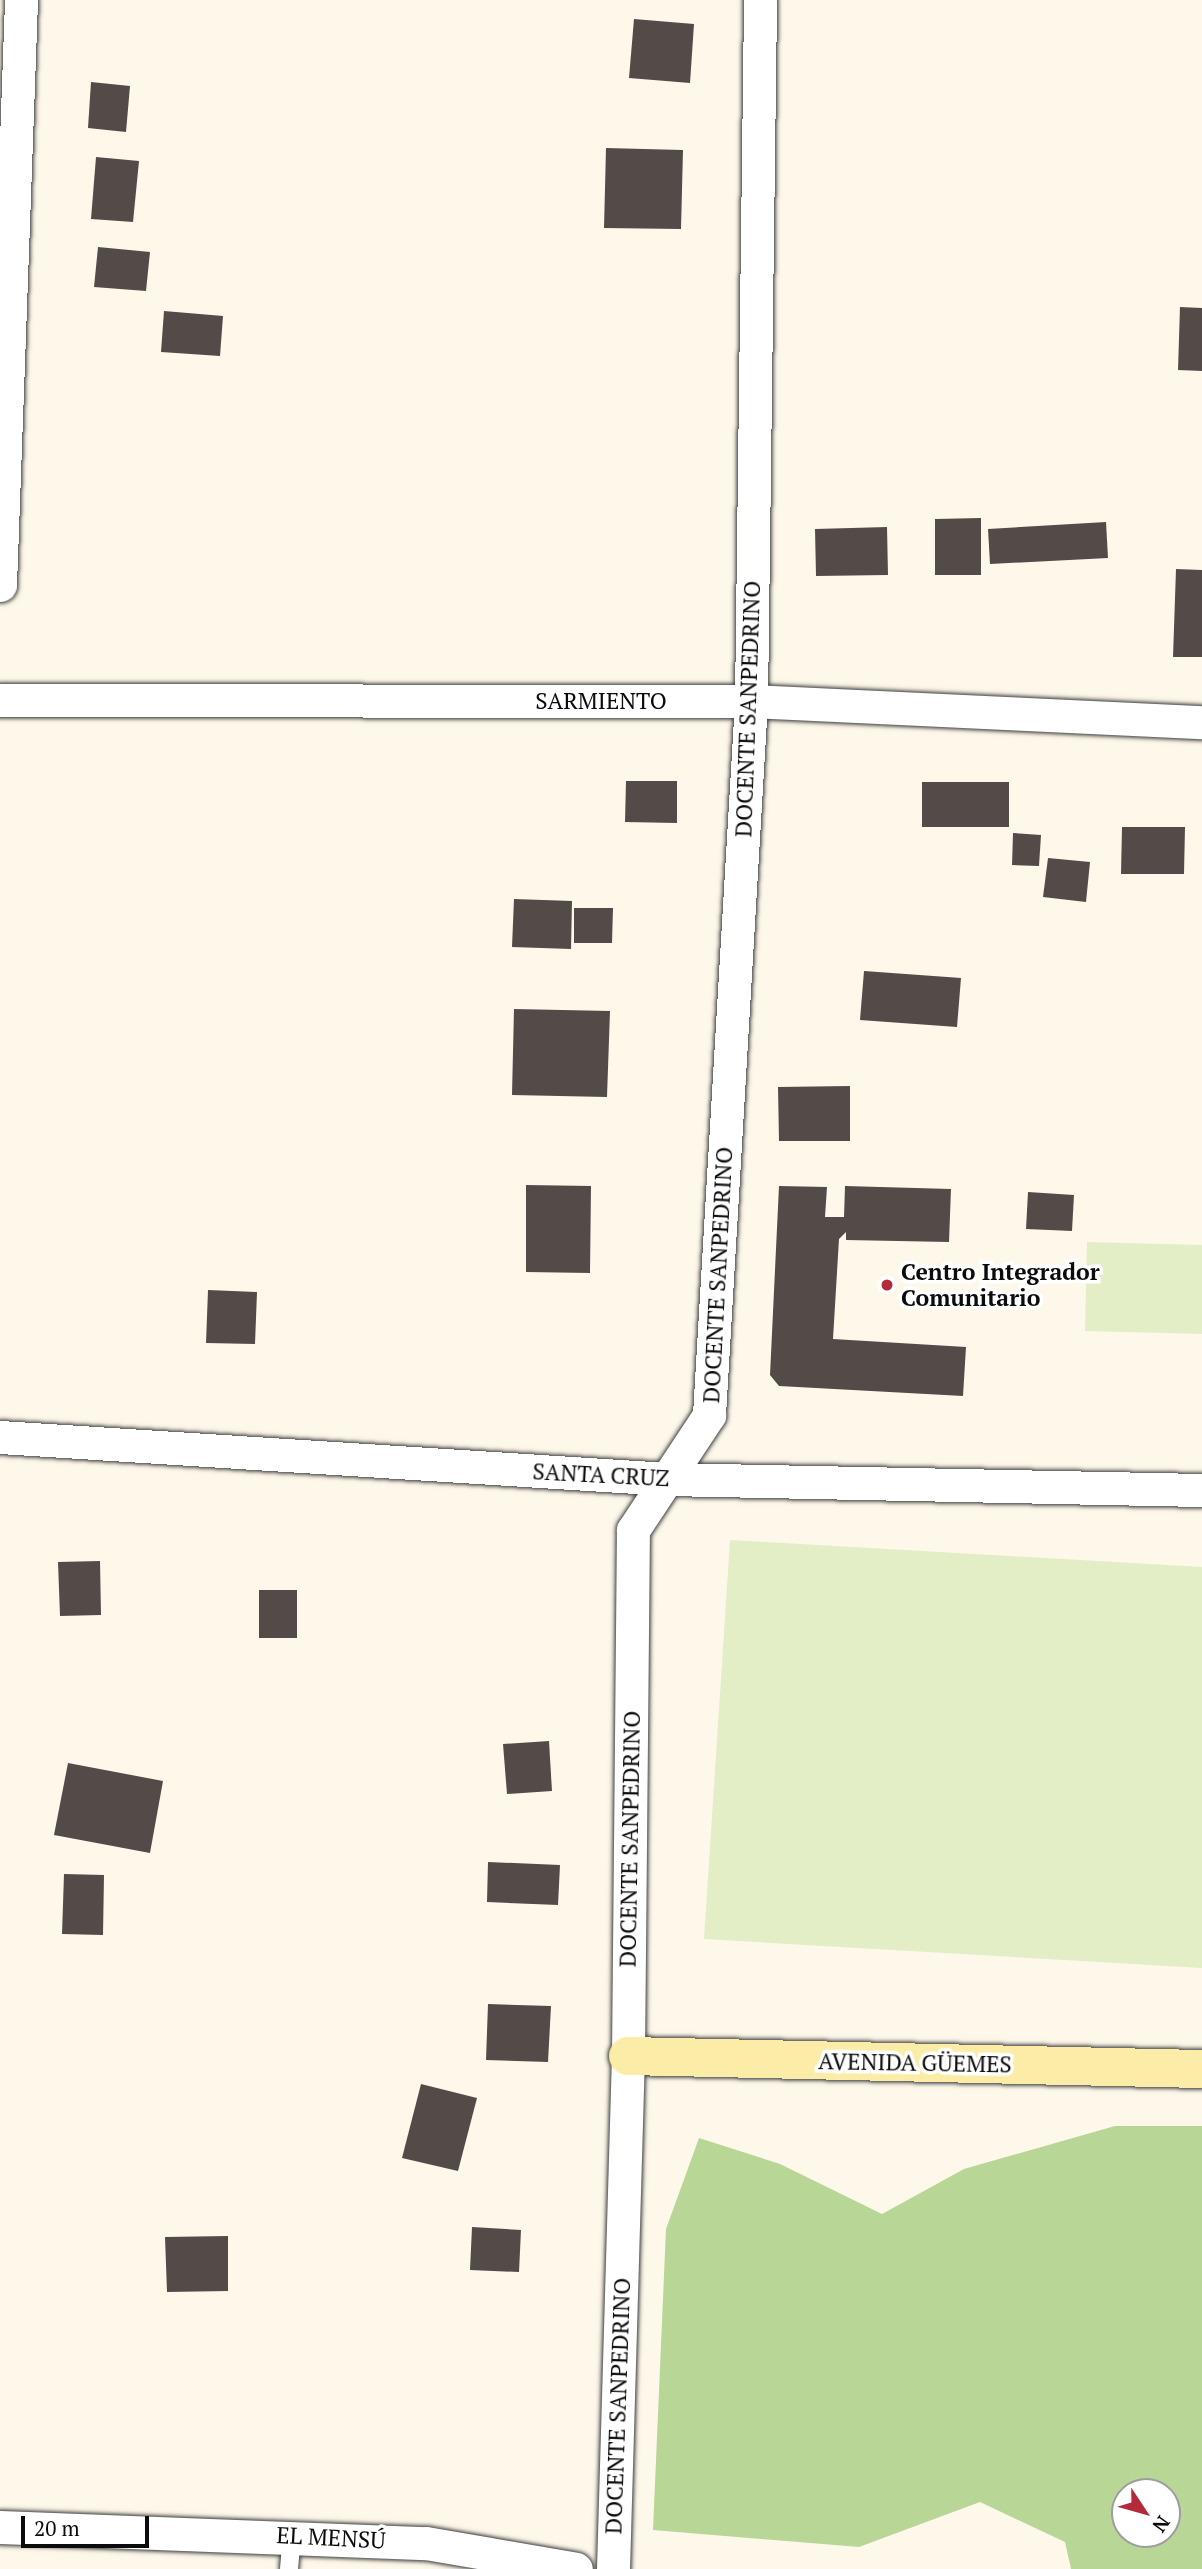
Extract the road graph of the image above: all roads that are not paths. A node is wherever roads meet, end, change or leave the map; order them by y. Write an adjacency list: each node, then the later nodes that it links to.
1 (21, 0): 3 (street)
2 (760, 0): 5 (street, DOCENTE SANPEDRINO)
3 (0, 585)
4 (0, 700): 5 (street, SARMIENTO)
5 (751, 701): 6 (street, SARMIENTO); 8 (street, DOCENTE SANPEDRINO)
6 (1202, 722)
7 (0, 1437): 8 (street, SANTA CRUZ)
8 (667, 1479): 9 (street, SANTA CRUZ); 10 (street, DOCENTE SANPEDRINO)
9 (1202, 1490)
10 (628, 2056): 11 (main road, AVENIDA GÜEMES); 16 (street, DOCENTE SANPEDRINO)
11 (1202, 2069)
12 (0, 2527): 13 (street, EL MENSÚ)
13 (292, 2536): 14 (lane); 15 (street, EL MENSÚ)
14 (289, 2569)
15 (576, 2569)
16 (613, 2569)

